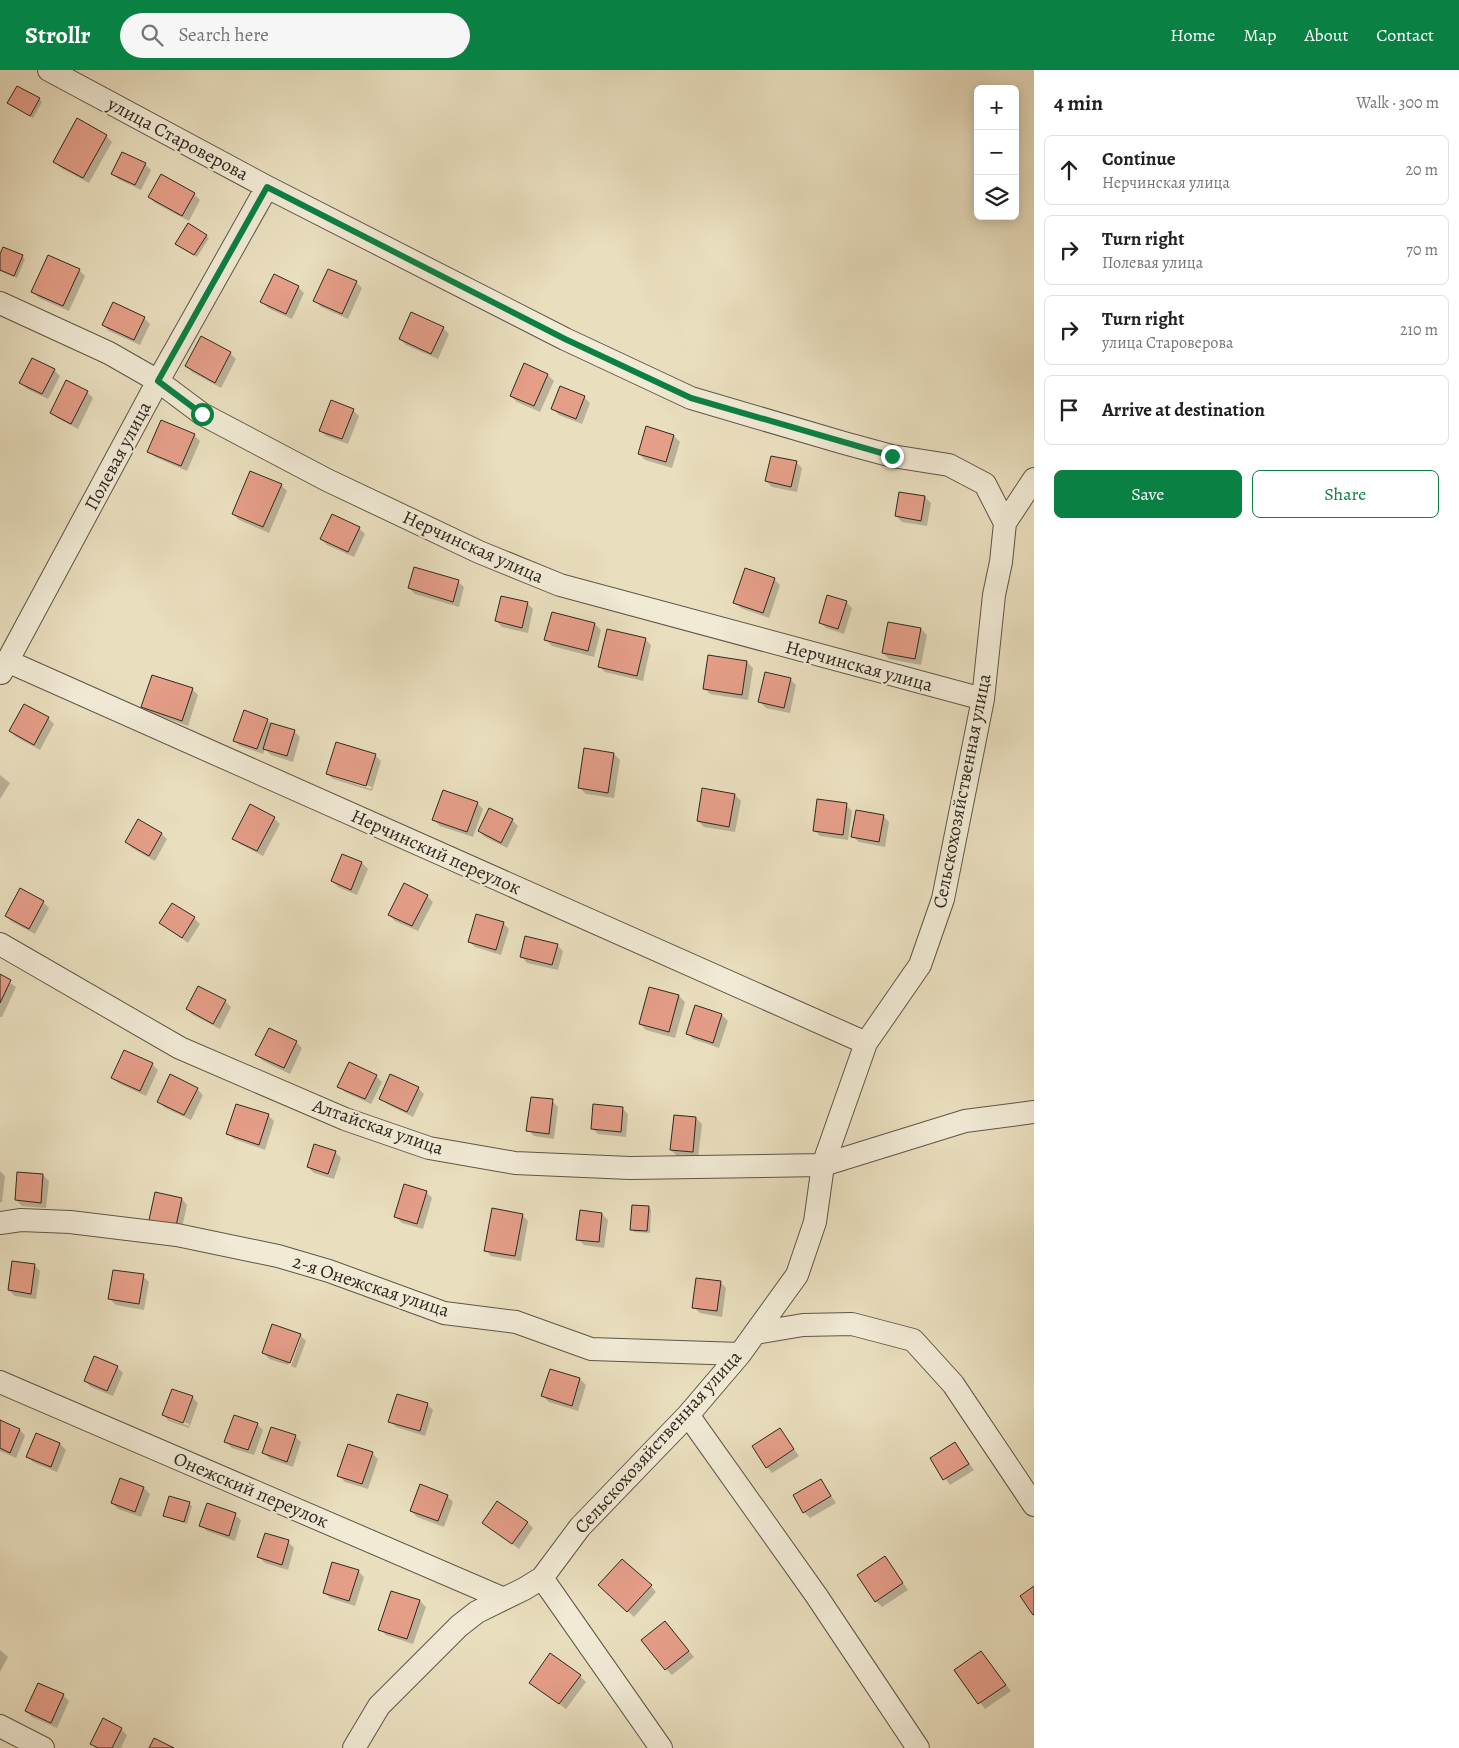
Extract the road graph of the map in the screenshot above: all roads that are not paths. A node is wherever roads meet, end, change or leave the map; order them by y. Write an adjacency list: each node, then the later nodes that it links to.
1 (49, 70): 2 (street, улица Староверова)
2 (267, 187): 4 (street, Полевая улица); 6 (street, улица Староверова)
3 (0, 303): 4 (street, Нерчинская улица)
4 (158, 381): 7 (street, Полевая улица); 8 (street, Нерчинская улица)
5 (1034, 479): 6 (street)
6 (1005, 523): 8 (street, Сельскохозяйственная улица)
7 (4, 667): 10 (street, Нерчинский переулок)
8 (983, 699): 10 (street, Сельскохозяйственная улица)
9 (0, 944): 12 (street, Алтайская улица)
10 (866, 1043): 12 (street, Сельскохозяйственная улица)
11 (1034, 1112): 12 (street, Алтайская улица)
12 (823, 1165): 14 (street, Сельскохозяйственная улица)
13 (0, 1223): 15 (street, 2-я Онежская улица)
14 (755, 1333): 15 (street, Сельскохозяйственная улица); 18 (street)
15 (740, 1354): 17 (street, Сельскохозяйственная улица)
16 (0, 1382): 20 (street, Онежский переулок)
17 (688, 1415): 19 (street, Сельскохозяйственная улица); 25 (street)
18 (1034, 1505)
19 (542, 1578): 20 (street, Сельскохозяйственная улица); 24 (street)
20 (502, 1598): 23 (street, Сельскохозяйственная улица)
21 (0, 1726): 22 (street)
22 (43, 1748)
23 (354, 1748)
24 (661, 1748)
25 (918, 1748)

